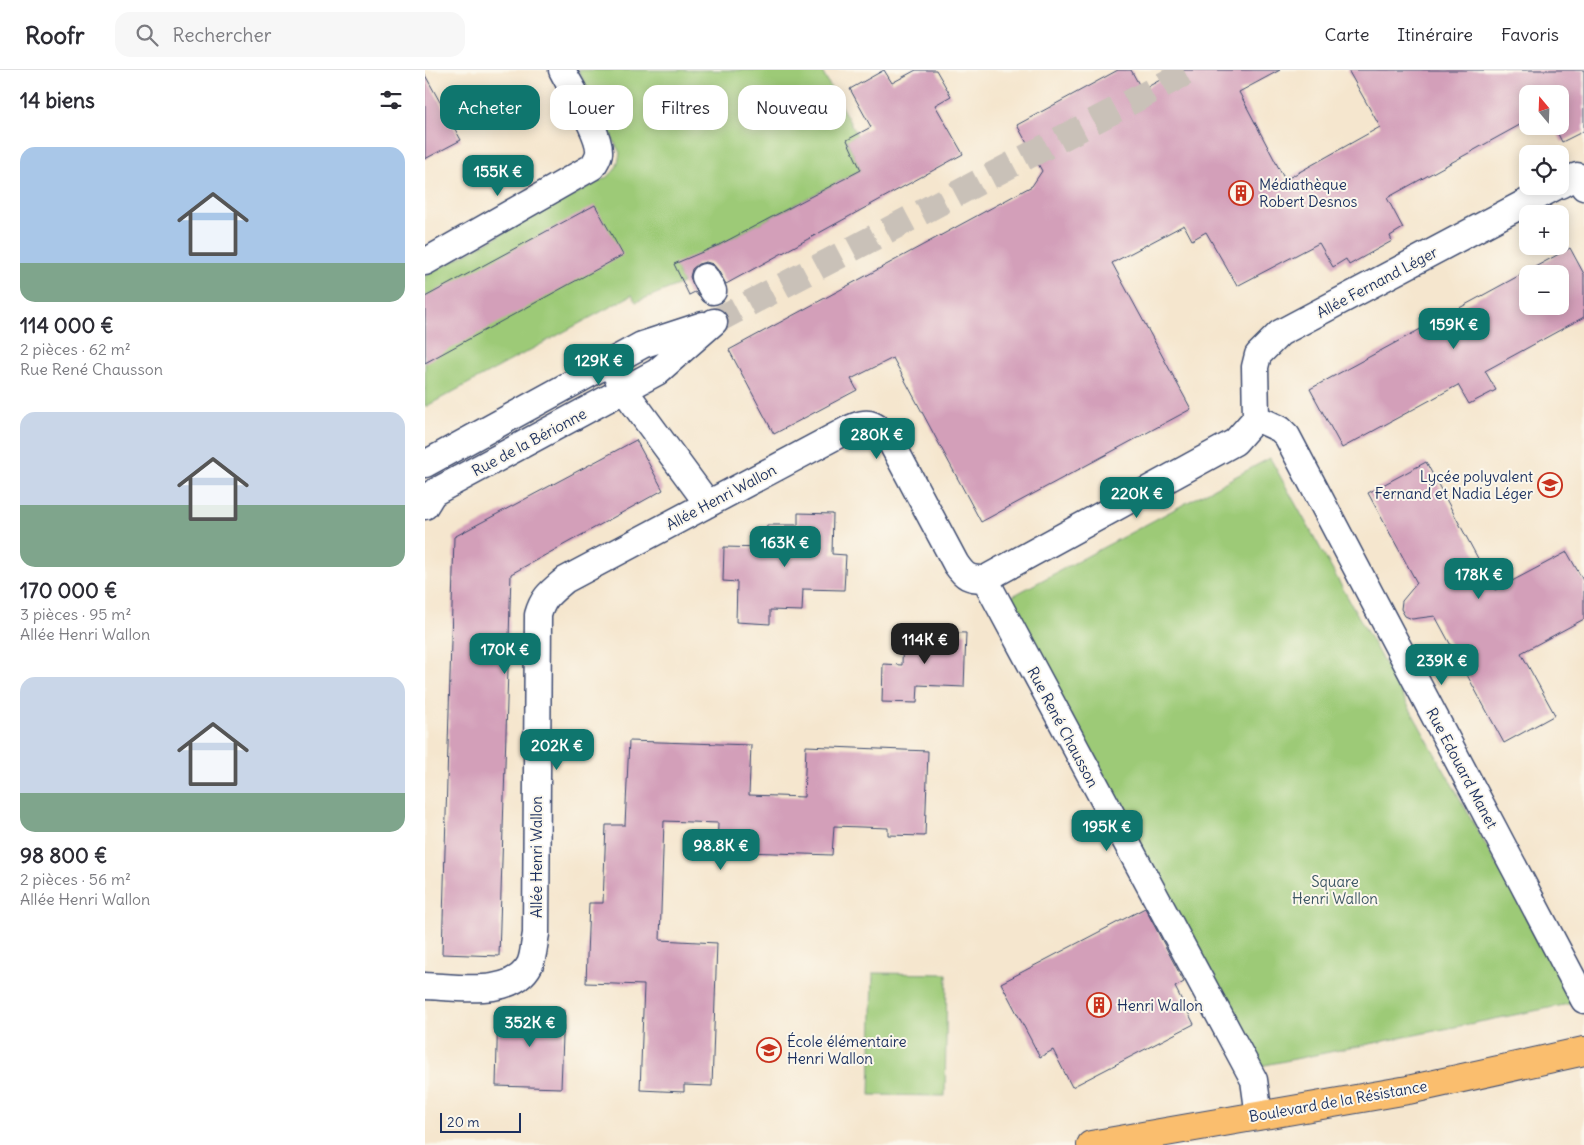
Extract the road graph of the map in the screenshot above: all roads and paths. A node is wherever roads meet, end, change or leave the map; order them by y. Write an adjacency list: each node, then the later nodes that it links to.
1 (562, 70): 3 (street)
2 (1572, 181): 6 (street, Allée Fernand Léger)
3 (425, 262)
4 (610, 362): 5 (street); 5 (street, Rue de la Bérionne); 7 (street, Rue de la Bérionne)
5 (624, 390): 8 (street); 9 (street, Rue de la Bérionne)
6 (1256, 418): 10 (street); 12 (street, Rue Edouard Manet)
7 (425, 464)
8 (708, 504): 10 (street, Allée Henri Wallon); 11 (street, Allée Henri Wallon)
9 (425, 506)
10 (985, 579): 14 (street, Rue René Chausson)
11 (425, 986)
12 (1584, 1000)
13 (1584, 1051): 14 (main road, Boulevard de la Résistance)
14 (1259, 1116): 15 (main road, Boulevard de la Résistance)
15 (1091, 1145)

